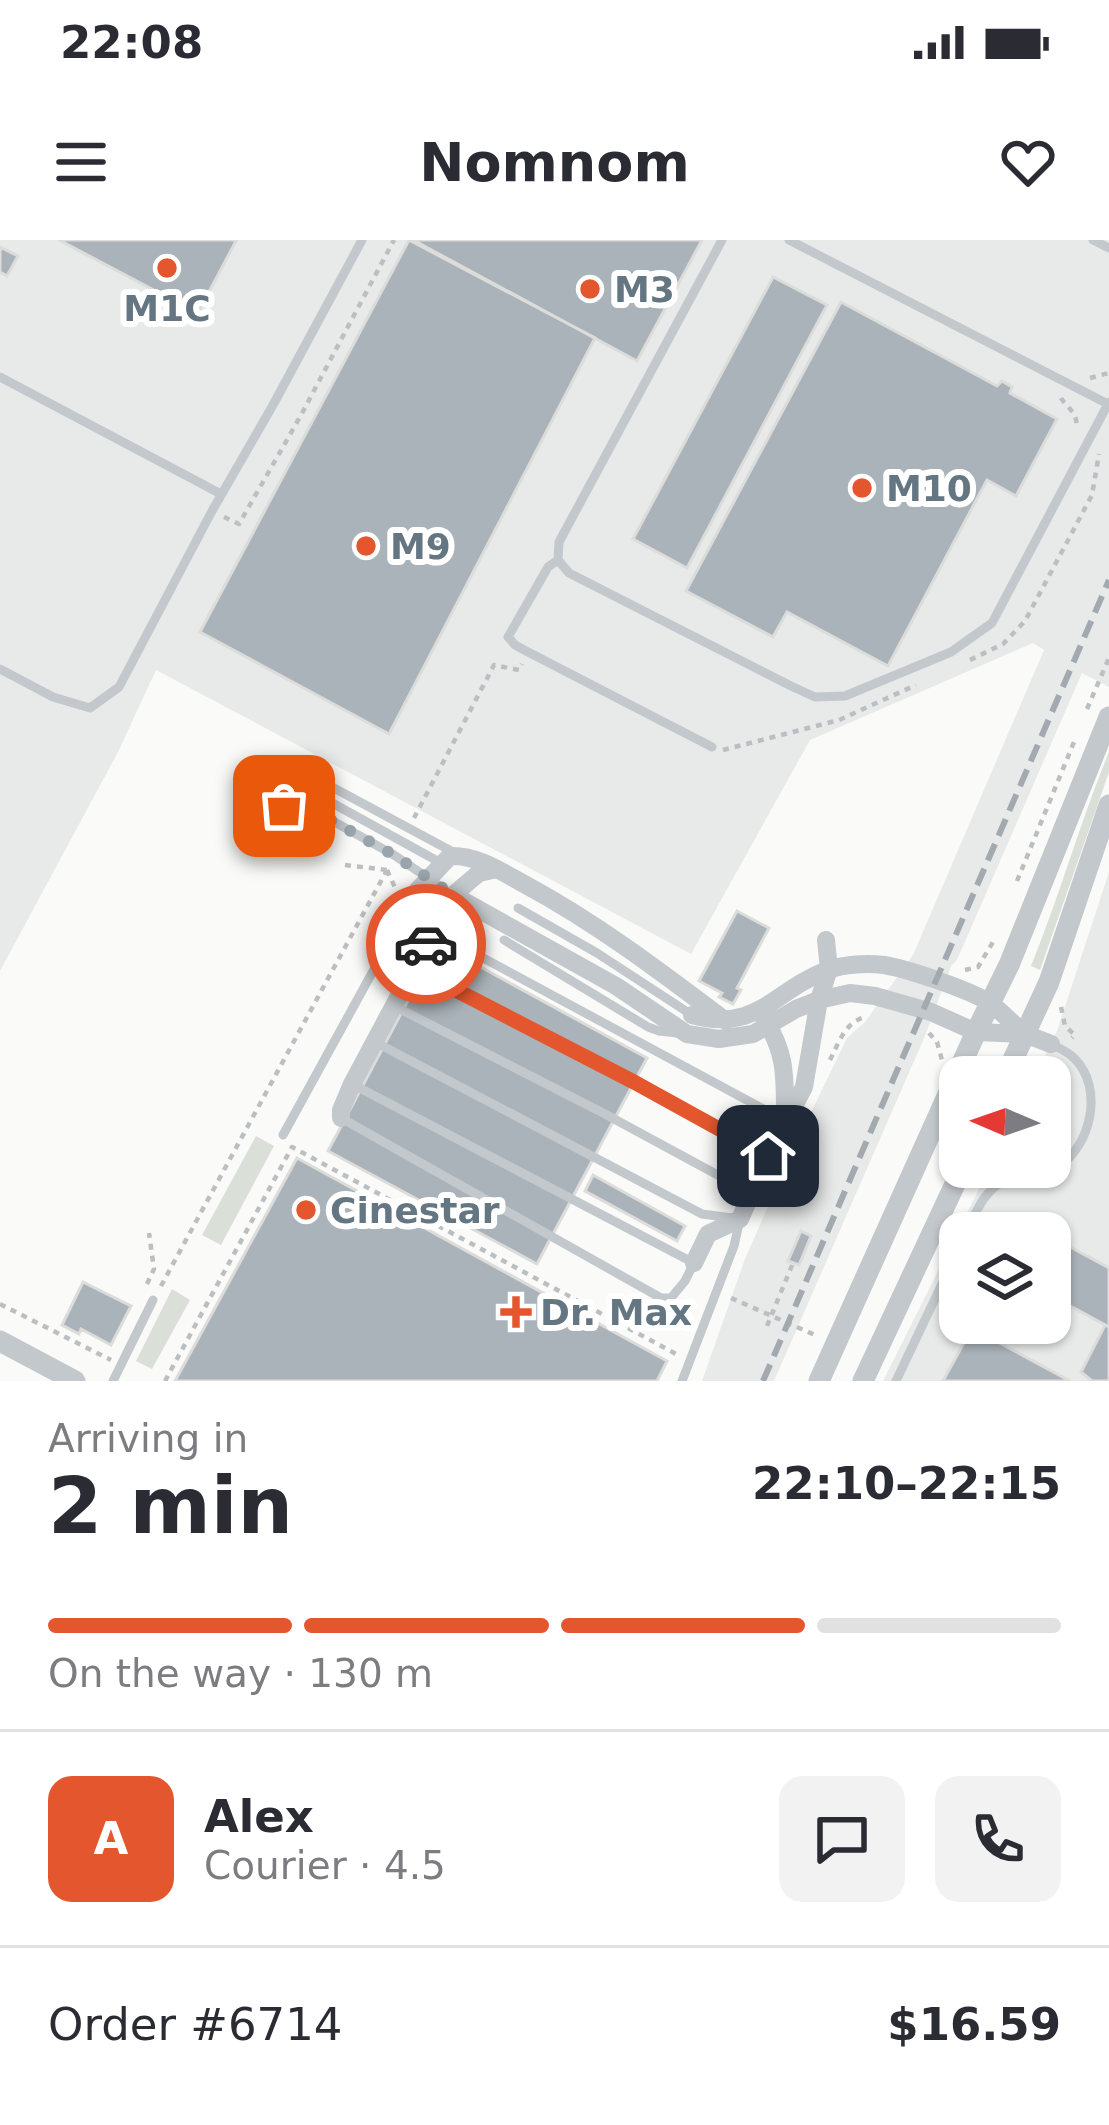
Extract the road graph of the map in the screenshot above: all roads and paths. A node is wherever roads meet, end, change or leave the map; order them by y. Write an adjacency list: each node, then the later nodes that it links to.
1 (362, 240): 12 (lane)
2 (394, 240): 13 (path)
3 (722, 240): 14 (lane)
4 (789, 240): 9 (lane)
5 (1094, 240): 6 (lane)
6 (1109, 248)
7 (1109, 373): 9 (path)
8 (0, 377): 12 (lane)
9 (1067, 384): 10 (lane); 11 (path)
10 (1108, 403): 11 (lane)
11 (1087, 445): 14 (lane); 16 (path)
12 (221, 494): 13 (lane)
13 (212, 511): 17 (lane)
14 (558, 560): 15 (lane)
15 (528, 652): 20 (lane); 24 (path)
16 (963, 663)
17 (0, 669)
18 (924, 682): 20 (path)
19 (1109, 718): 39 (street)
20 (712, 747)
21 (302, 791): 23 (lane); 28 (lane); 28 (lane); 28 (lane)
22 (1109, 805): 46 (street)
23 (284, 806)
24 (419, 809)
25 (345, 865): 27 (path)
26 (496, 869): 28 (street); 29 (street); 43 (street)
27 (387, 870): 28 (path); 66 (path)
28 (429, 877): 29 (lane); 56 (lane)
29 (453, 895): 31 (street); 44 (street)
30 (518, 908): 44 (lane)
31 (433, 931): 35 (street); 55 (lane)
32 (503, 940): 44 (lane)
33 (826, 940): 36 (street)
34 (994, 940): 37 (path)
35 (413, 968): 40 (street); 57 (lane)
36 (829, 969): 38 (street); 39 (street); 42 (street)
37 (964, 970)
38 (819, 1000): 42 (street); 45 (street); 55 (street)
39 (990, 1004): 45 (street); 46 (street)
40 (394, 1006): 48 (street); 59 (lane)
41 (1061, 1008): 49 (path)
42 (764, 1017): 43 (street); 44 (street); 55 (street)
43 (726, 1021): 44 (street)
44 (690, 1024)
45 (976, 1032): 46 (street); 78 (street)
46 (1025, 1034): 49 (street); 51 (street)
47 (932, 1037): 50 (path)
48 (375, 1042): 53 (street); 61 (lane)
49 (1058, 1048): 52 (path); 60 (lane)
50 (940, 1056)
51 (1015, 1056)
52 (1057, 1056)
53 (352, 1084): 54 (street); 62 (lane)
54 (341, 1118): 62 (lane)
55 (785, 1120): 57 (street)
56 (283, 1135)
57 (768, 1156): 59 (street)
58 (953, 1188): 79 (street)
59 (751, 1192): 61 (street)
60 (976, 1212)
61 (740, 1220): 62 (street); 77 (lane)
62 (694, 1263)
63 (793, 1263): 68 (path)
64 (939, 1290): 80 (lane)
65 (726, 1296): 68 (path)
66 (153, 1300): 72 (lane)
67 (0, 1304): 72 (path)
68 (772, 1316): 69 (path); 70 (path)
69 (767, 1326)
70 (815, 1335)
71 (0, 1340): 74 (street)
72 (121, 1366): 75 (lane)
73 (671, 1368): 76 (path)
74 (75, 1381)
75 (113, 1381)
76 (165, 1381)
77 (682, 1381)
78 (819, 1381)
79 (863, 1381)
80 (896, 1381)

